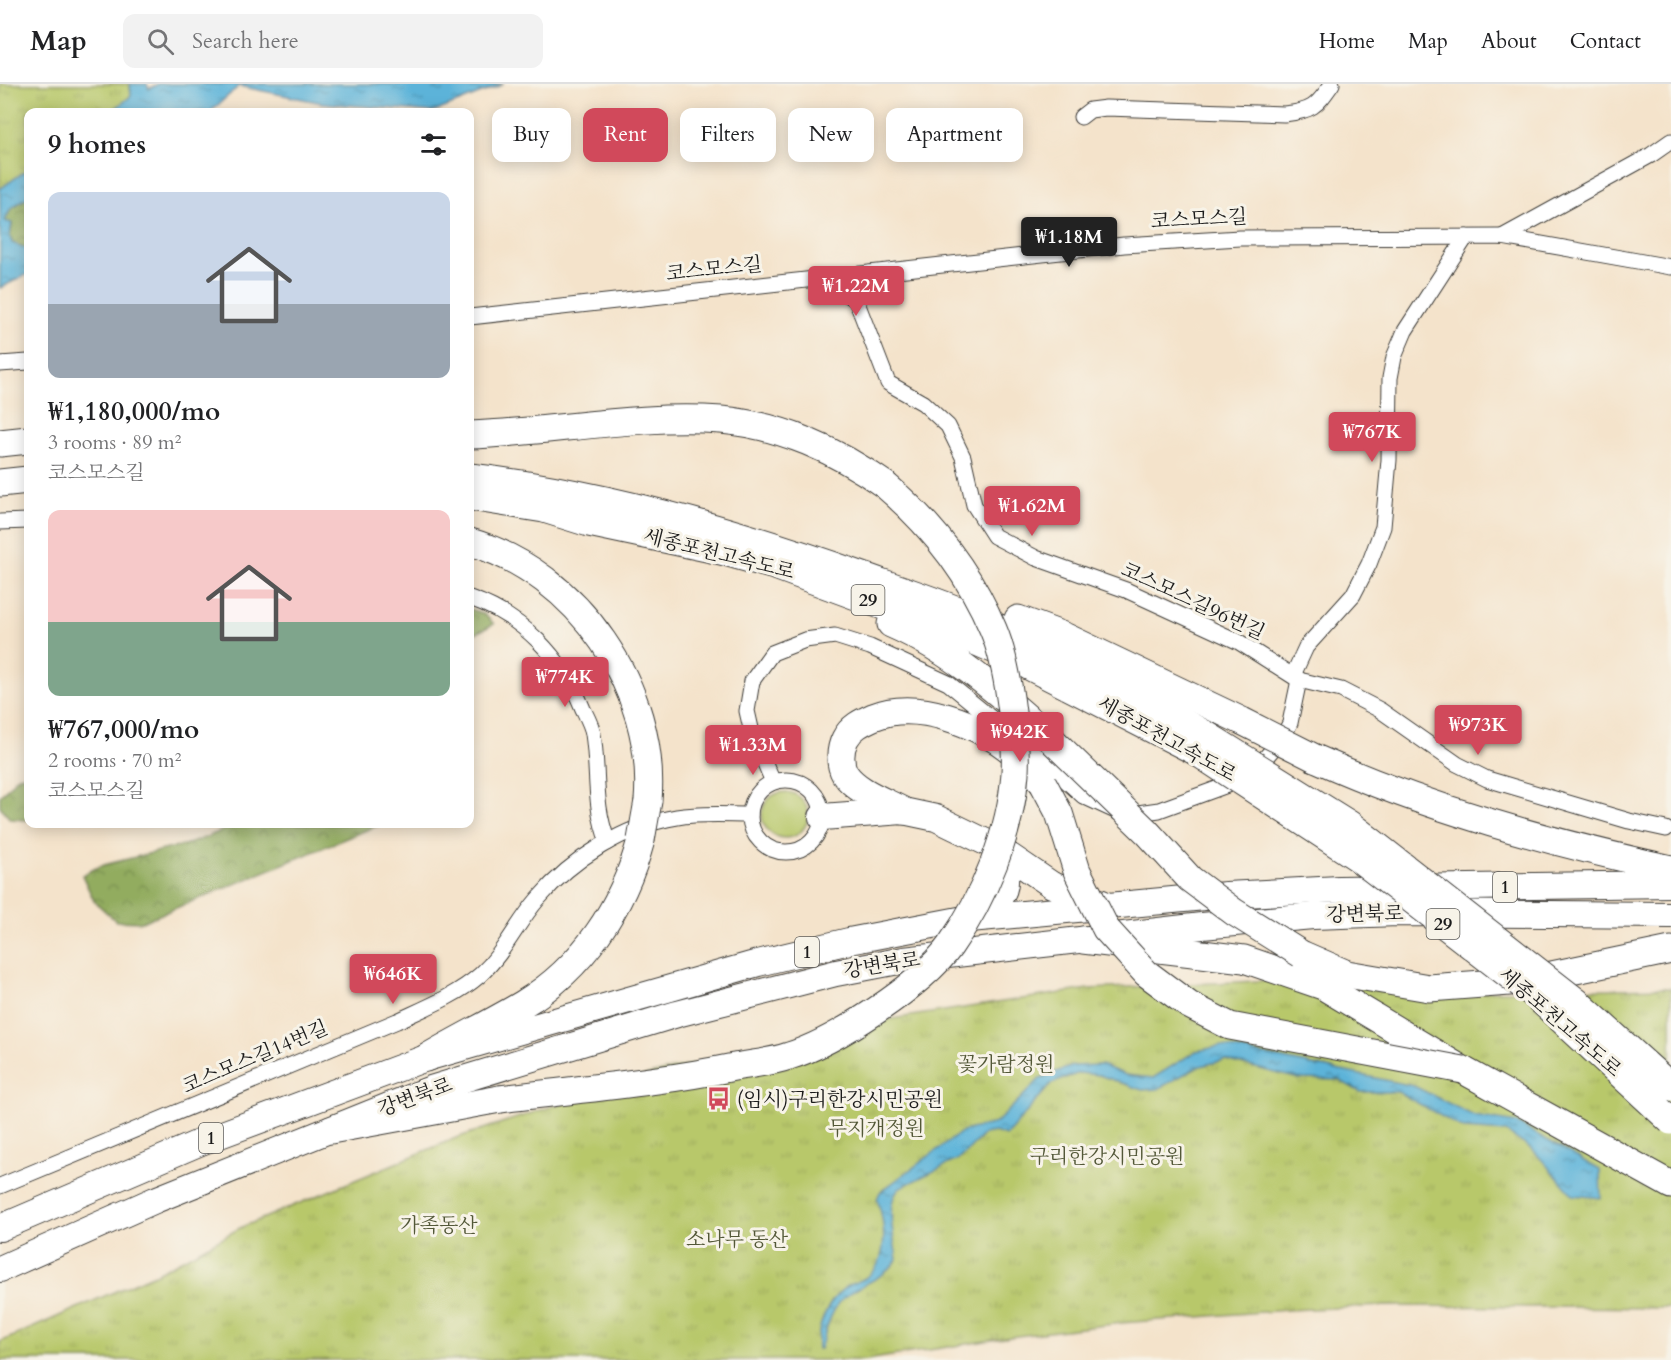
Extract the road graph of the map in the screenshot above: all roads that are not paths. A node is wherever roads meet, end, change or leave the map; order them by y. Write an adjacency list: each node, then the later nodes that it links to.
1 (1332, 84): 2 (street)
2 (1081, 117)
3 (1671, 141): 5 (street)
4 (1466, 237): 5 (street, 코스모스길); 7 (street, 코스모스길); 30 (street)
5 (1502, 237): 6 (street, 코스모스길)
6 (1671, 267)
7 (870, 273): 8 (street, 코스모스길); 9 (street)
8 (823, 278): 9 (street); 10 (street, 코스모스길)
9 (856, 300): 30 (street, 코스모스길96번길)
10 (474, 316)
11 (24, 362): 12 (street)
12 (0, 364)
13 (474, 435): 50 (highway, bridge)
14 (24, 440): 15 (highway)
15 (0, 443)
16 (24, 459): 17 (highway)
17 (0, 460)
18 (474, 478): 24 (highway, 세종포천고속도로 / 29)
19 (24, 480): 20 (highway)
20 (0, 483)
21 (0, 496): 22 (highway)
22 (24, 496)
23 (474, 498): 27 (highway, 세종포천고속도로 / 29)
24 (617, 503): 31 (highway, 세종포천고속도로 / 29); 39 (highway, bridge)
25 (24, 521): 26 (street)
26 (0, 522)
27 (589, 523): 31 (highway, 세종포천고속도로 / 29); 45 (highway, bridge)
28 (474, 544): 46 (highway, bridge)
29 (474, 599): 37 (street)
30 (1299, 680): 32 (street); 36 (street, 코스모스길96번길)
31 (1200, 743): 48 (highway, 세종포천고속도로 / 29, bridge); 49 (highway, 세종포천고속도로 / 29, bridge)
32 (773, 782): 34 (street); 35 (street)
33 (903, 811): 35 (highway); 38 (highway); 47 (highway, bridge)
34 (750, 814): 35 (street); 37 (street, 코스모스길14번길)
35 (822, 817)
36 (1666, 829)
37 (608, 842): 52 (street, 코스모스길14번길)
38 (996, 848): 41 (highway); 43 (highway)
39 (1671, 869)
40 (1671, 884): 41 (highway, 강변북로 / 1)
41 (1108, 906): 43 (highway, 강변북로 / 1)
42 (1671, 915): 44 (highway, 강변북로 / 1)
43 (959, 920): 46 (highway, 강변북로 / 1)
44 (1083, 940): 47 (highway); 50 (highway, 강변북로 / 1)
45 (1671, 950)
46 (426, 1058): 53 (highway, 강변북로 / 1)
47 (1463, 1070): 51 (highway)
48 (1671, 1087)
49 (1671, 1121)
50 (332, 1130): 54 (highway, 강변북로 / 1)
51 (1671, 1185)
52 (0, 1186)
53 (0, 1228)
54 (0, 1269)

